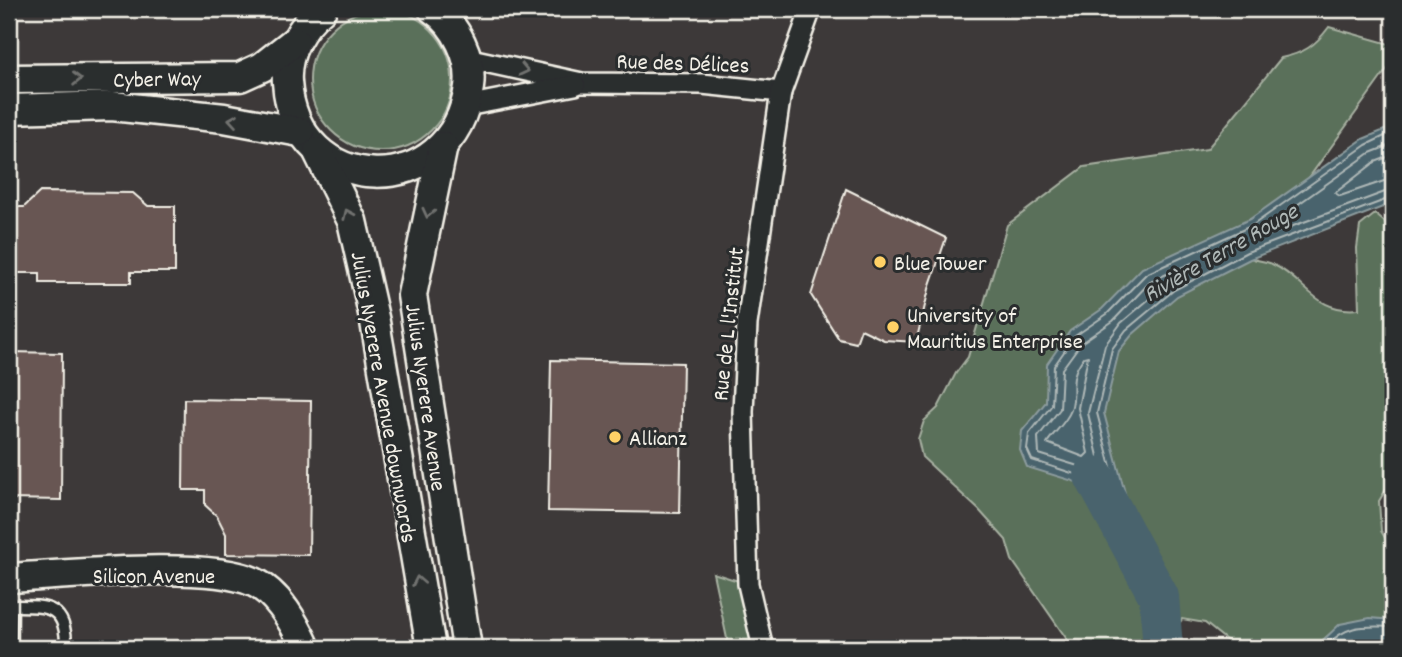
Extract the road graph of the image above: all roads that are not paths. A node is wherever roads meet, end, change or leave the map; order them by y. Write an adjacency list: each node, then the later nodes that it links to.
1 (322, 9): 4 (main road)
2 (811, 9): 8 (street, Rue de L l'Institut)
3 (437, 10): 5 (main road)
4 (295, 41): 6 (main road, Cyber Way, one-way to 4); 11 (main road, Julius Nyerere Avenue downwards)
5 (466, 58): 7 (street, Rue des Délices, one-way to 7); 9 (main road)
6 (9, 79)
7 (582, 83): 8 (street, Rue des Délices); 9 (street, Rue des Délices)
8 (781, 92): 20 (street, Rue de L l'Institut)
9 (466, 106): 12 (main road)
10 (9, 109): 11 (main road, Cyber Way, one-way to 10)
11 (309, 142): 12 (main road, Cyber Way); 18 (main road, Julius Nyerere Avenue downwards, one-way to 11)
12 (443, 146): 19 (main road, Julius Nyerere Avenue, one-way to 19)
13 (9, 578): 17 (main road, Silicon Avenue)
14 (10, 606): 15 (lane); 16 (lane)
15 (10, 648)
16 (66, 648)
17 (306, 648)
18 (431, 648)
19 (467, 648)
20 (763, 648)

